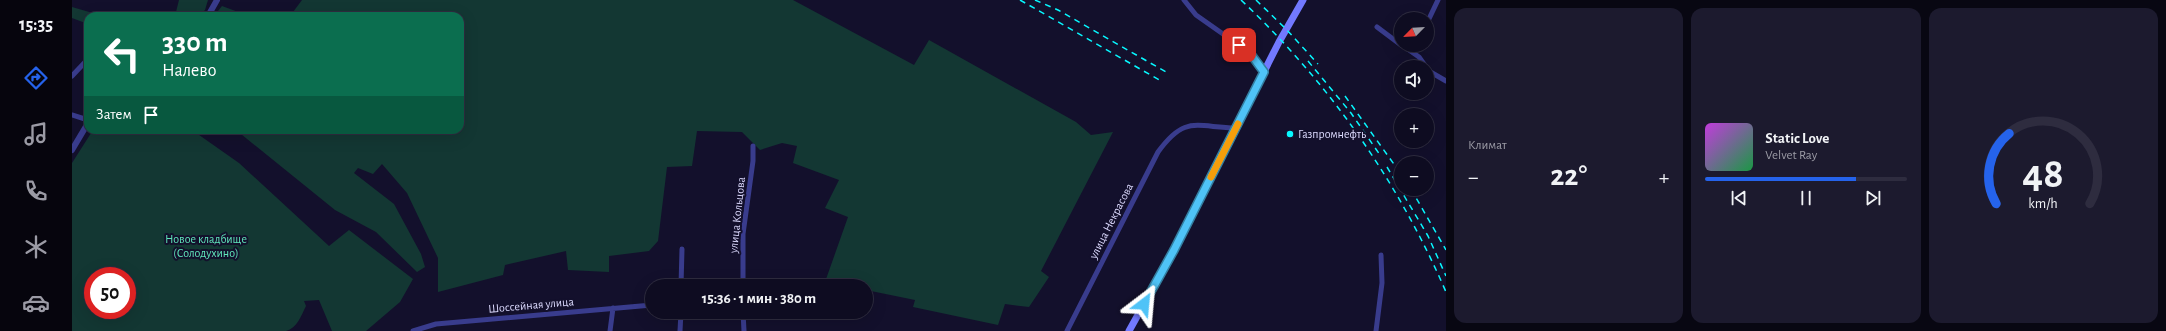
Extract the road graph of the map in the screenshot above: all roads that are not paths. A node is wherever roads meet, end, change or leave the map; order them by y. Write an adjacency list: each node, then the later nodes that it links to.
1 (217, 0): 5 (street)
2 (1184, 0): 10 (street)
3 (1438, 0): 6 (street)
4 (1302, 3): 10 (main road)
5 (210, 12)
6 (1432, 12)
7 (1377, 28): 8 (street)
8 (1394, 40)
9 (84, 64): 12 (street)
10 (1264, 72): 16 (main road)
11 (1434, 74): 13 (street)
12 (72, 76)
13 (1446, 81)
14 (72, 115): 15 (street)
15 (84, 119)
16 (1236, 128): 32 (street, улица Некрасова); 33 (main road)
17 (84, 130): 19 (street)
18 (753, 146): 23 (street, улица Кольцова)
19 (72, 150)
20 (682, 249): 22 (street)
21 (1381, 255): 34 (street)
22 (681, 279)
23 (742, 279)
24 (645, 306): 25 (street, Шоссейная улица)
25 (613, 308): 28 (street, Шоссейная улица); 29 (street)
26 (681, 319): 30 (street)
27 (743, 319): 31 (street)
28 (413, 331)
29 (610, 331)
30 (680, 331)
31 (744, 331)
32 (1067, 331)
33 (1129, 331)
34 (1376, 331)

